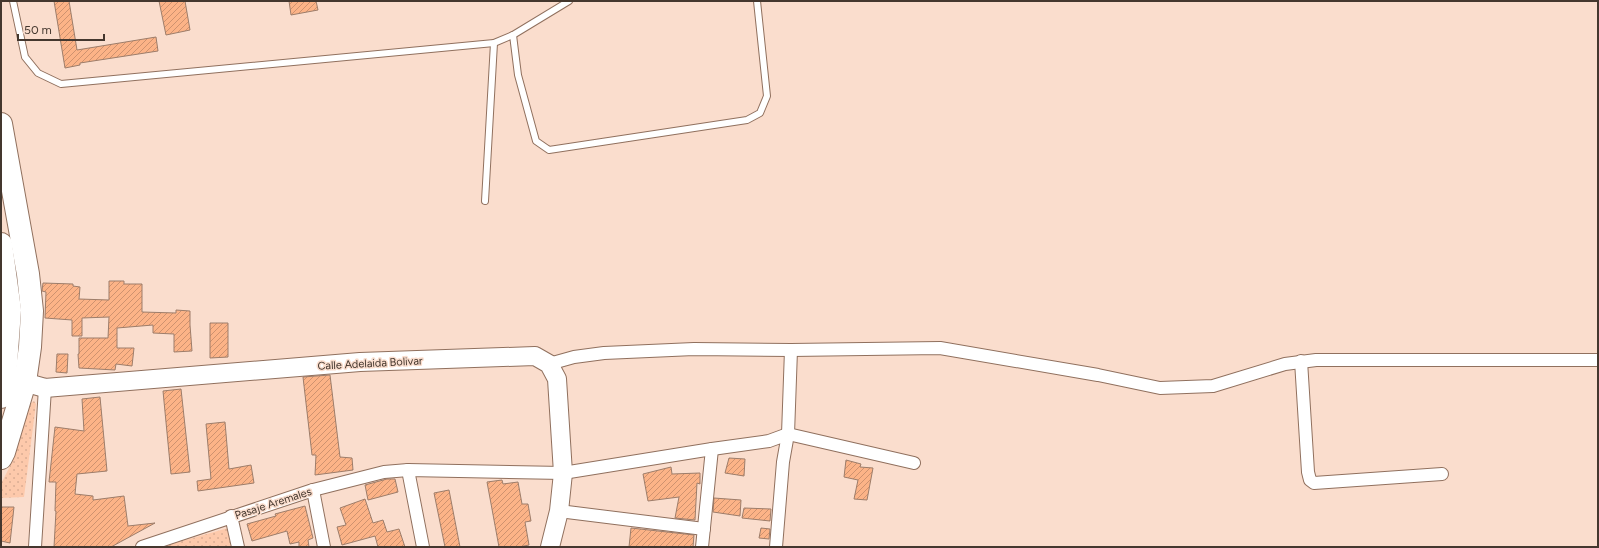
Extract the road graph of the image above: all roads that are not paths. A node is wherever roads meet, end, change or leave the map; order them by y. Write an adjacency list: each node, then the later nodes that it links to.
1 (13, 1): 5 (lane)
2 (569, 1): 4 (lane)
3 (757, 1): 4 (lane)
4 (513, 35): 5 (lane)
5 (494, 43): 7 (lane)
6 (1, 124): 13 (highway)
7 (485, 201)
8 (1, 244): 13 (highway)
9 (791, 350): 11 (street); 12 (street); 14 (street)
10 (1598, 360): 11 (street)
11 (1301, 361): 20 (street)
12 (549, 364): 13 (main road, Calle Adelaida Bolivar); 19 (main road)
13 (19, 386): 16 (highway); 26 (street)
14 (788, 434): 15 (street, Pasaje Aremales); 17 (street); 33 (street)
15 (712, 449): 19 (street, Pasaje Aremales); 24 (street)
16 (1, 458)
17 (914, 463)
18 (408, 470): 19 (street, Pasaje Aremales); 21 (street, Pasaje Aremales); 30 (street)
19 (563, 473): 22 (main road)
20 (1442, 474)
21 (313, 490): 23 (street, Pasaje Aremales); 29 (street)
22 (559, 512): 24 (street); 31 (main road)
23 (231, 516): 25 (street, Pasaje Aremales); 28 (street)
24 (704, 529): 32 (street)
25 (161, 544): 27 (street, Pasaje Aremales)
26 (35, 547)
27 (142, 547)
28 (238, 547)
29 (324, 547)
30 (423, 547)
31 (550, 547)
32 (702, 547)
33 (776, 547)

